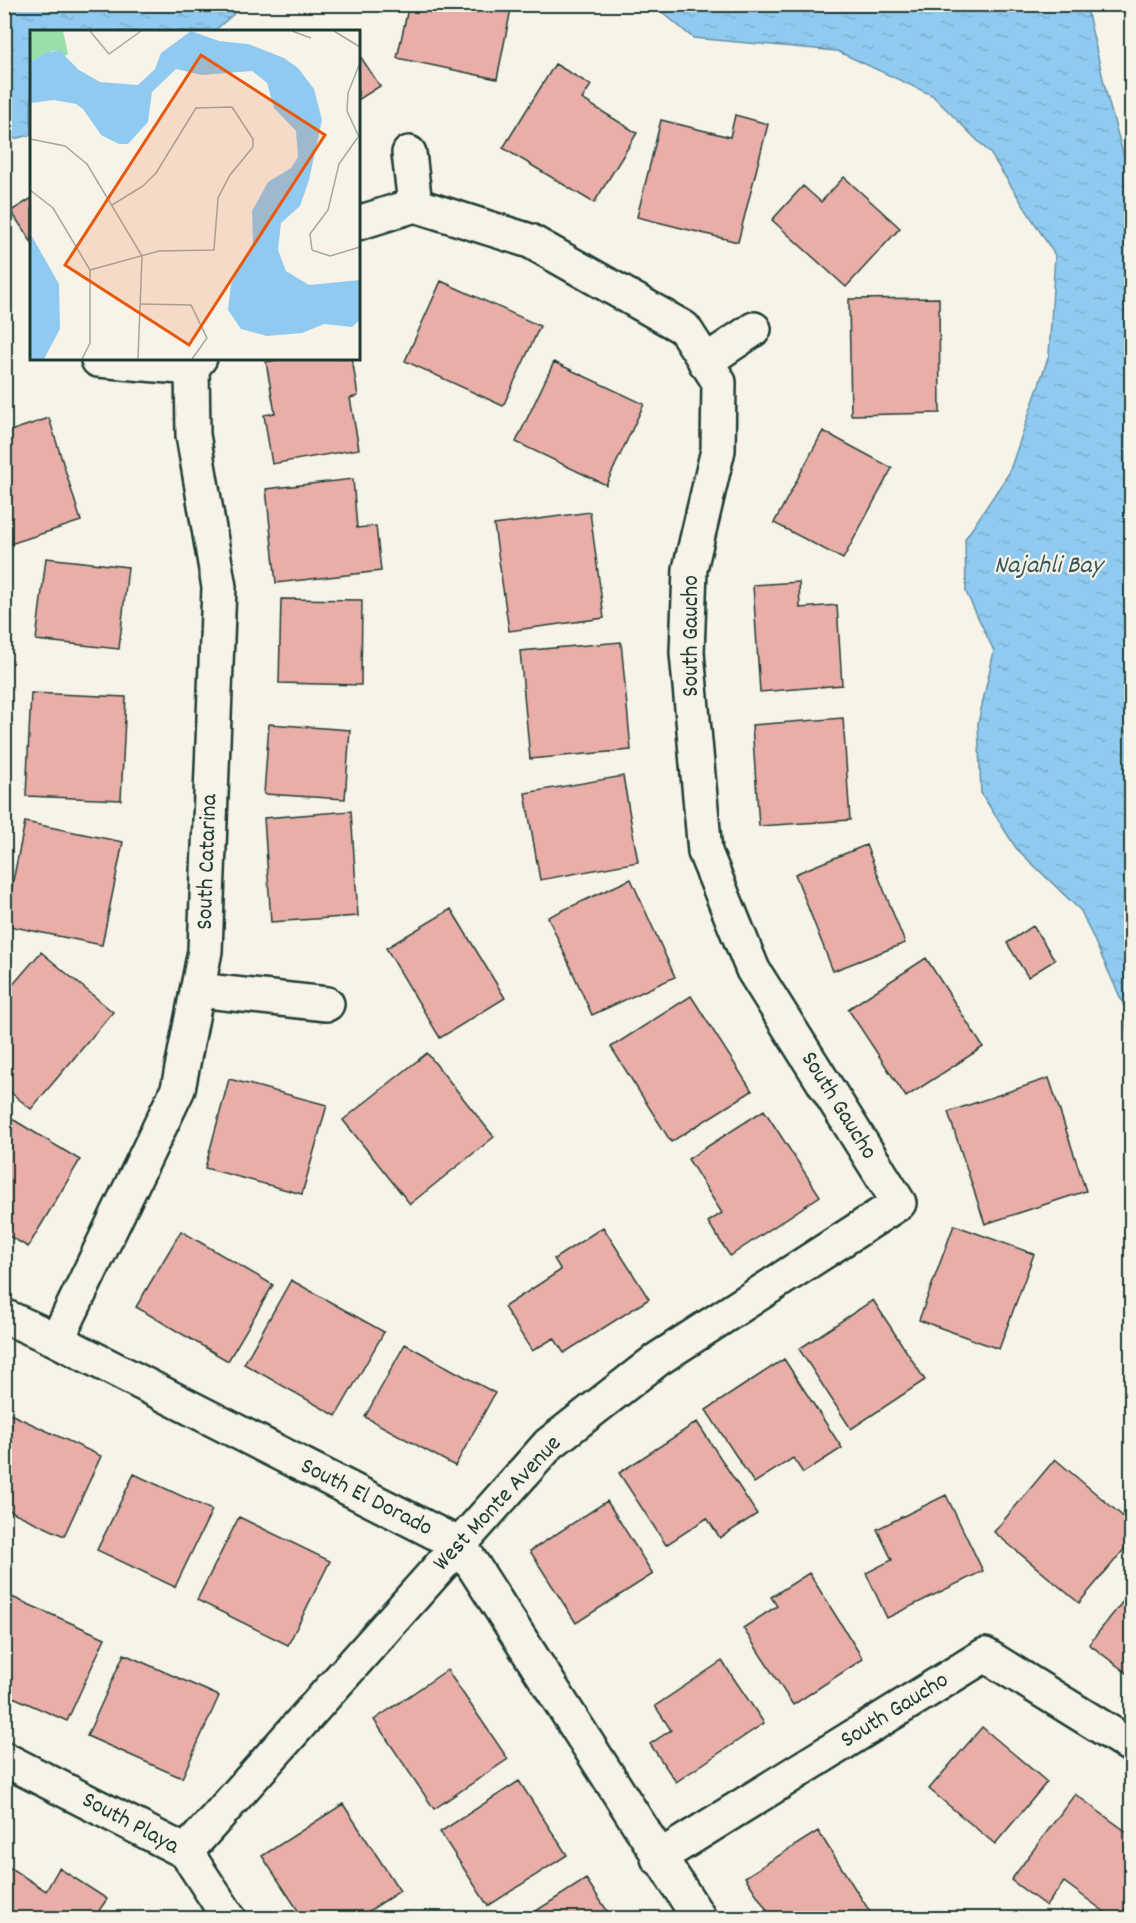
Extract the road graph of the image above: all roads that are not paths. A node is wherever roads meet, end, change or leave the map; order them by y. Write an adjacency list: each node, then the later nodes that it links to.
1 (409, 153): 2 (street)
2 (415, 205): 3 (street); 6 (street, South Gaucho)
3 (360, 222)
4 (754, 329): 6 (street)
5 (98, 360): 7 (street)
6 (705, 362): 10 (street, South Gaucho)
7 (196, 363): 8 (street, South Catarina)
8 (197, 990): 9 (street); 12 (street, South Catarina)
9 (327, 1004)
10 (899, 1203): 13 (street, West Monte Avenue)
11 (4, 1316): 12 (street, South El Dorado)
12 (57, 1340): 13 (street, South El Dorado)
13 (460, 1545): 16 (street, West Monte Avenue); 17 (street, South El Dorado)
14 (1131, 1746): 17 (street, South Gaucho)
15 (4, 1760): 16 (street, South Playa)
16 (186, 1852): 18 (street, South Playa)
17 (658, 1858): 19 (street, South El Dorado)
18 (229, 1918)
19 (699, 1918)

